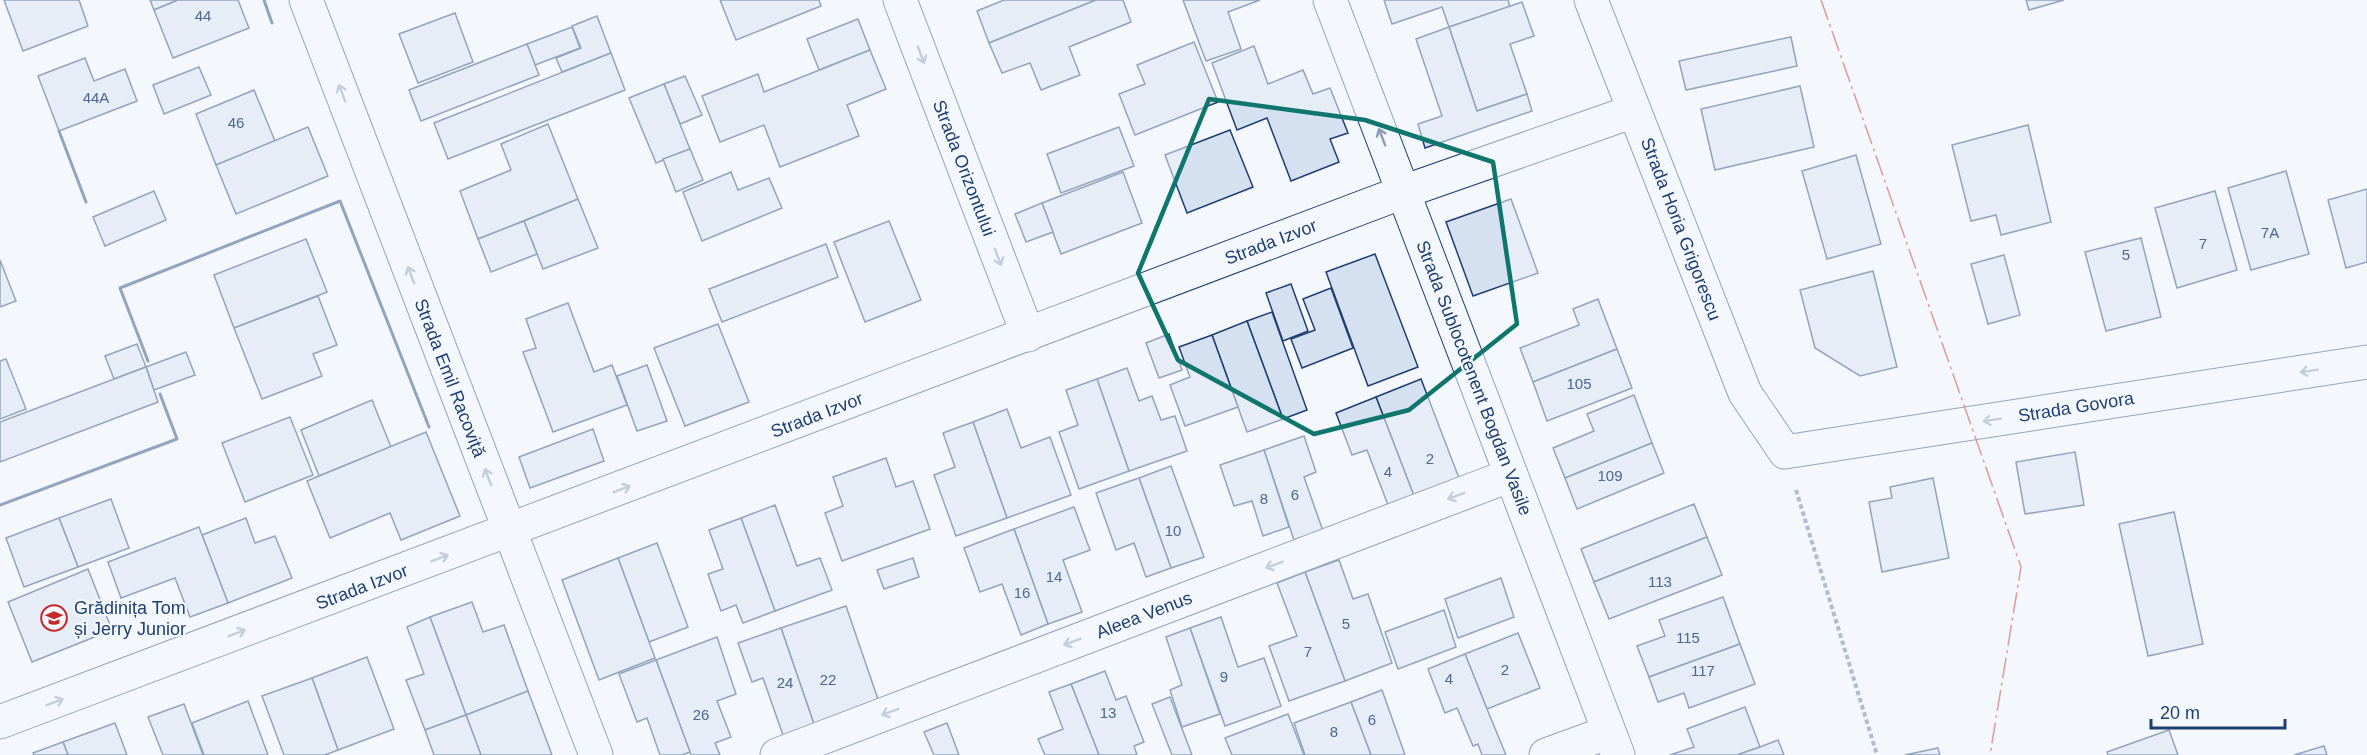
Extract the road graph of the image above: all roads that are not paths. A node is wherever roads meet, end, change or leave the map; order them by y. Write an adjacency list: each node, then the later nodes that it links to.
1 (306, 0): 11 (street, Strada Emil Racoviță, one-way to 1)
2 (900, 0): 7 (street, Strada Orizontului, one-way to 7)
3 (1330, 0): 6 (street, Strada Sublocotenent Bogdan Vasile, one-way to 3)
4 (1591, 0): 5 (street, Strada Horia Grigorescu)
5 (1634, 111): 6 (street, Strada Izvor); 9 (street, Strada Horia Grigorescu)
6 (1403, 192): 7 (street, Strada Izvor); 10 (street, Strada Sublocotenent Bogdan Vasile)
7 (1028, 335): 11 (street, Strada Izvor, one-way to 7)
8 (2367, 362): 9 (street, Strada Govora, one-way to 9)
9 (1785, 452)
10 (1511, 475): 13 (street, Strada Sublocotenent Bogdan Vasile); 15 (street, Aleea Venus, one-way to 15)
11 (509, 532): 12 (street, Strada Izvor, one-way to 11); 14 (street, Strada Emil Racoviță)
12 (0, 723)
13 (1614, 743): 16 (street)
14 (596, 755)
15 (777, 755)
16 (1546, 755)

